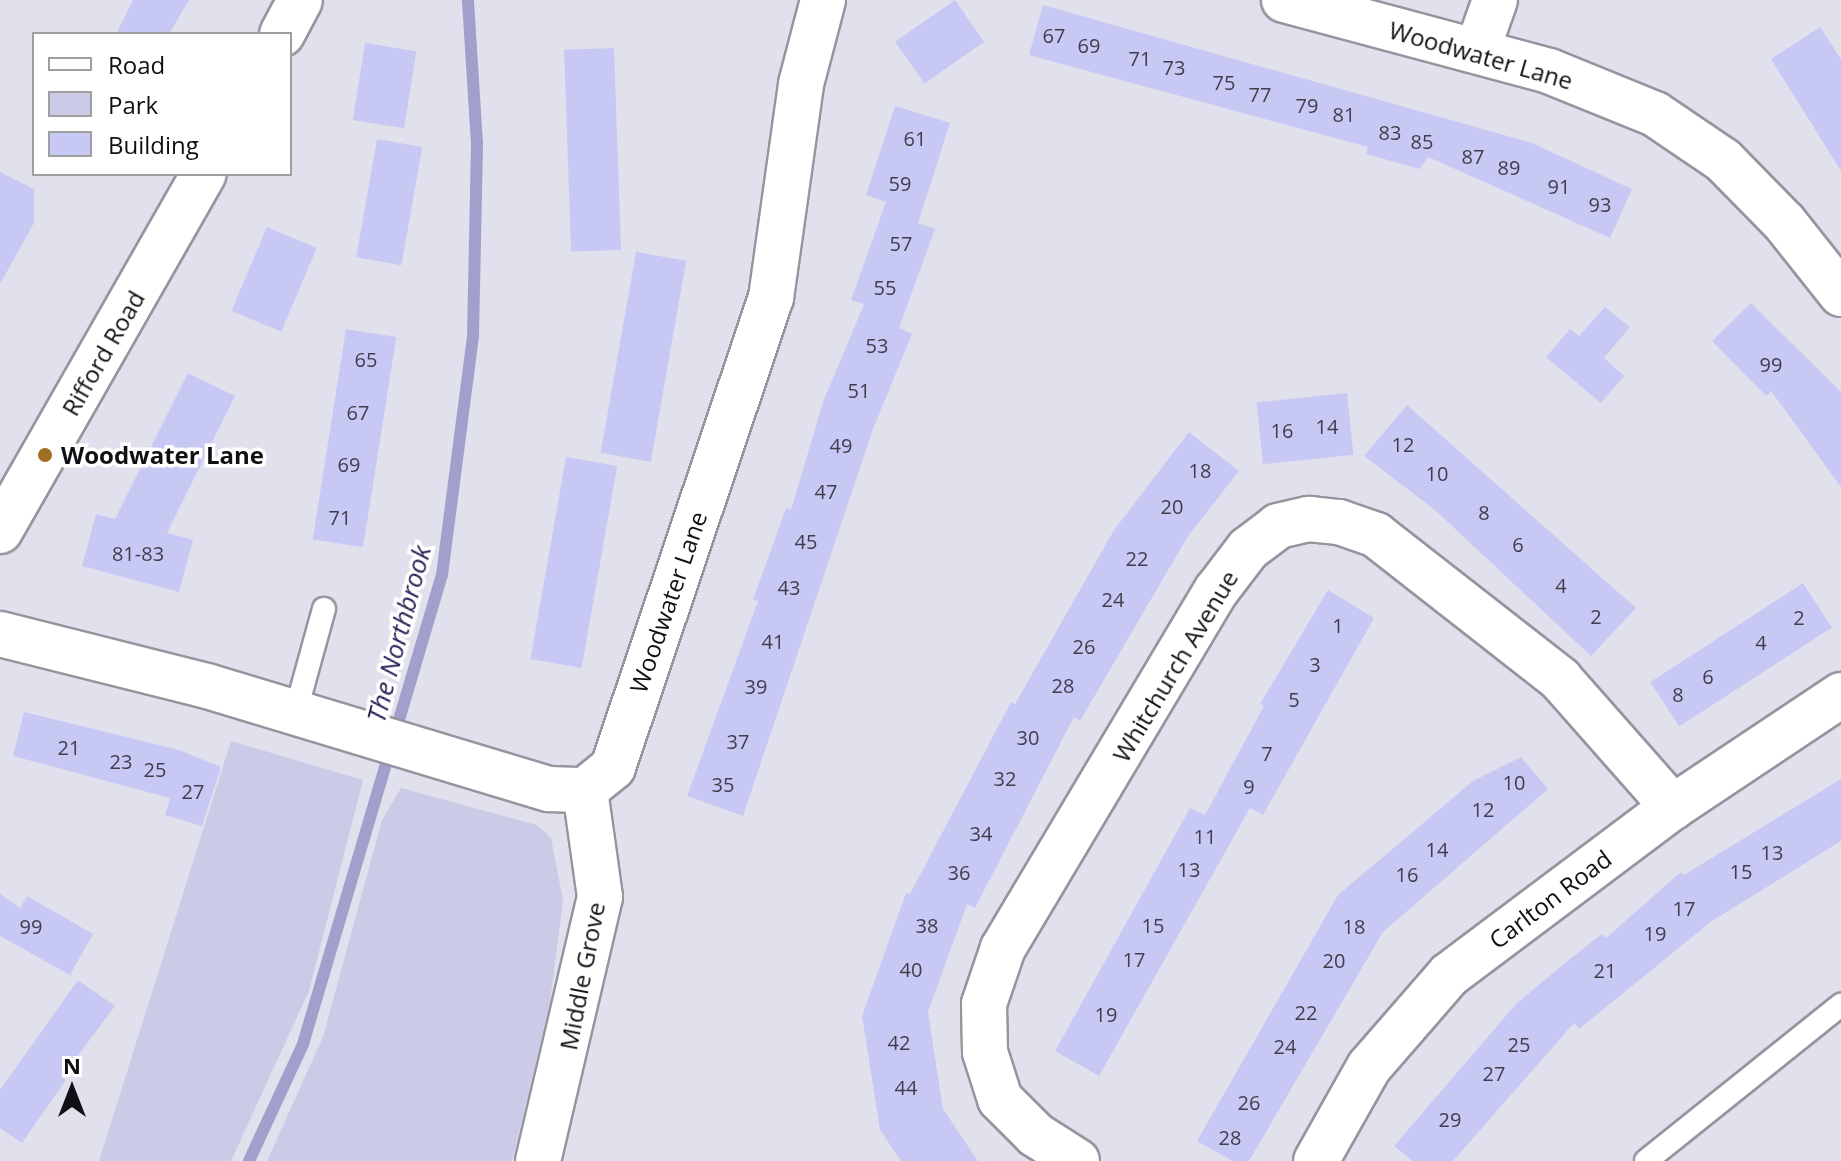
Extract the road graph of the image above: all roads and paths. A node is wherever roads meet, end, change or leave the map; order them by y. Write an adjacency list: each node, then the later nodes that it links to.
1 (300, 0): 5 (street)
2 (823, 0): 14 (street, Woodwater Lane)
3 (1284, 0): 6 (street, Woodwater Lane)
4 (1495, 0): 6 (street)
5 (283, 32)
6 (1477, 51): 8 (street, Woodwater Lane)
7 (203, 176): 9 (street, Rifford Road)
8 (1841, 294)
9 (0, 531)
10 (324, 609): 13 (lane)
11 (0, 634): 13 (street)
12 (1841, 695): 15 (street, Carlton Road)
13 (295, 714): 14 (street)
14 (585, 790): 17 (street, Middle Grove)
15 (1673, 807): 18 (street, Whitchurch Avenue); 19 (street, Carlton Road)
16 (1841, 1005): 20 (lane)
17 (538, 1161)
18 (1077, 1161)
19 (1316, 1161)
20 (1646, 1161)

